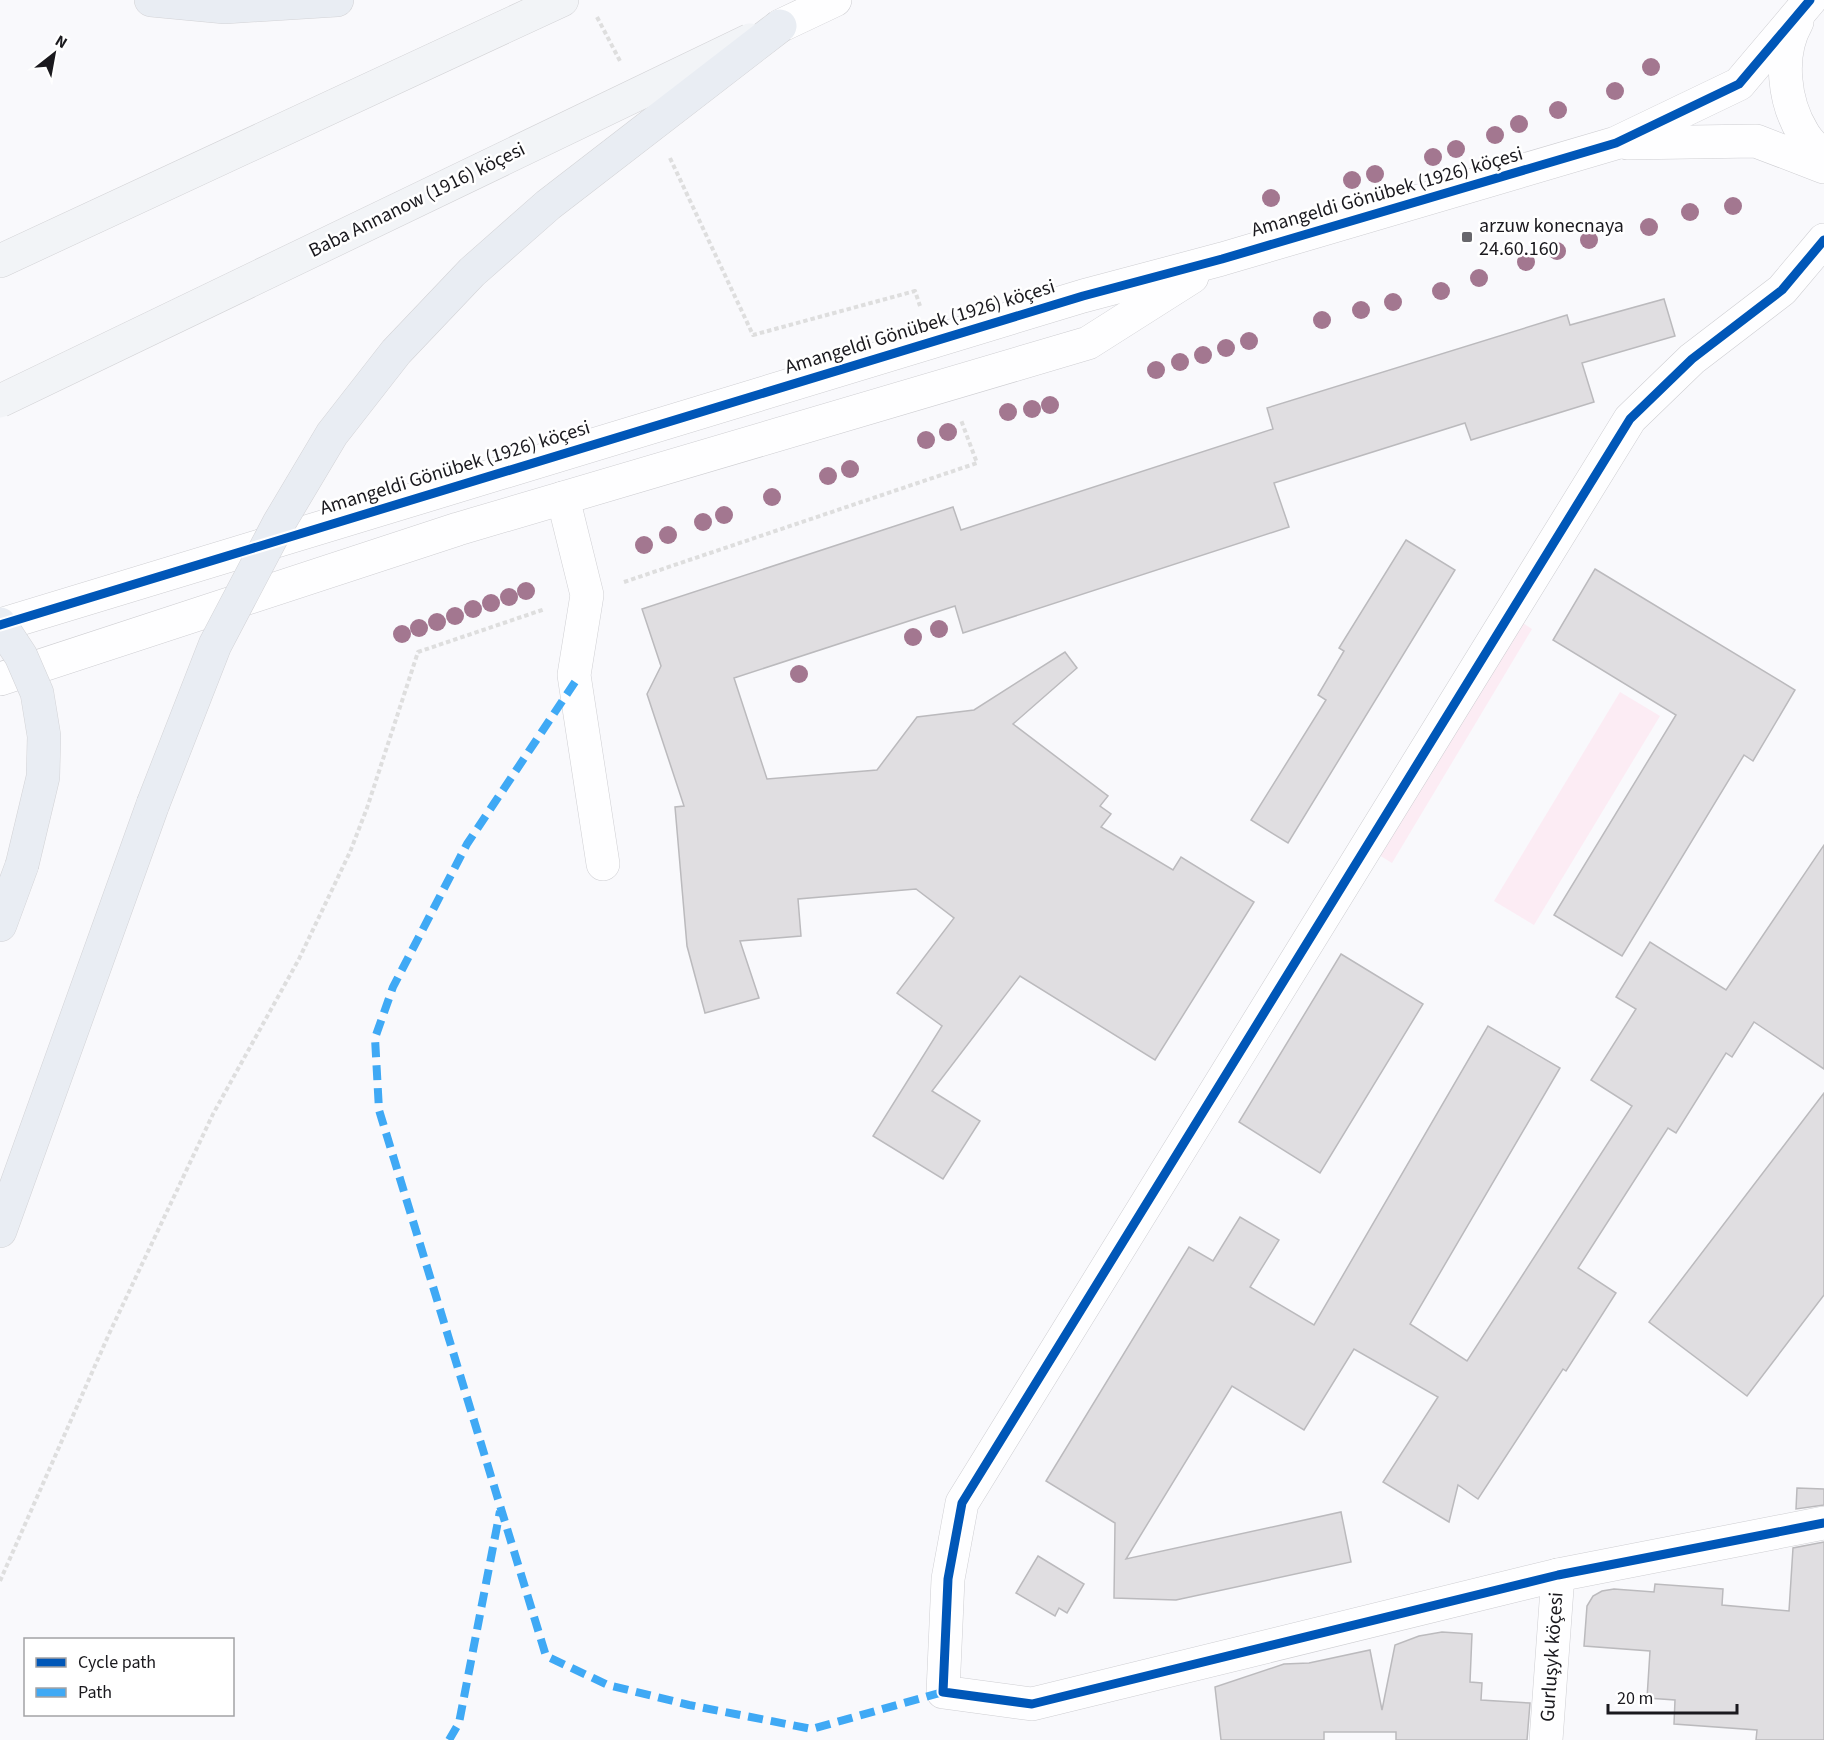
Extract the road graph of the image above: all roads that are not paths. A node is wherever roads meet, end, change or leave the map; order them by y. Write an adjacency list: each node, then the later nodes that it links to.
1 (151, 0): 2 (highway)
2 (337, 0)
3 (562, 0): 12 (main road)
4 (835, 0): 6 (street, Baba Annanow (1916) köçesi)
5 (1810, 0): 7 (street, Amangeldi Gönübek (1926) köçesi); 8 (street, Amangeldi Gönübek (1926) köçesi)
6 (780, 26): 13 (main road, Baba Annanow (1916) köçesi, bridge); 19 (highway, bridge)
7 (1616, 143): 9 (street, Amangeldi Gönübek (1926) köçesi); 11 (street, Amangeldi Gönübek (1926) köçesi)
8 (1824, 158)
9 (1824, 167)
10 (1824, 240): 21 (street)
11 (1222, 259): 14 (street, Amangeldi Gönübek (1926) köçesi); 15 (street, Amangeldi Gönübek (1926) köçesi)
12 (0, 261)
13 (0, 401)
14 (563, 498): 16 (street, Amangeldi Gönübek (1926) köçesi); 17 (street)
15 (0, 625): 18 (highway, bridge)
16 (0, 679)
17 (603, 864)
18 (0, 925)
19 (0, 1231)
20 (1824, 1523): 21 (street)
21 (1558, 1575): 22 (street, Gurluşyk köçesi)
22 (1546, 1740)

